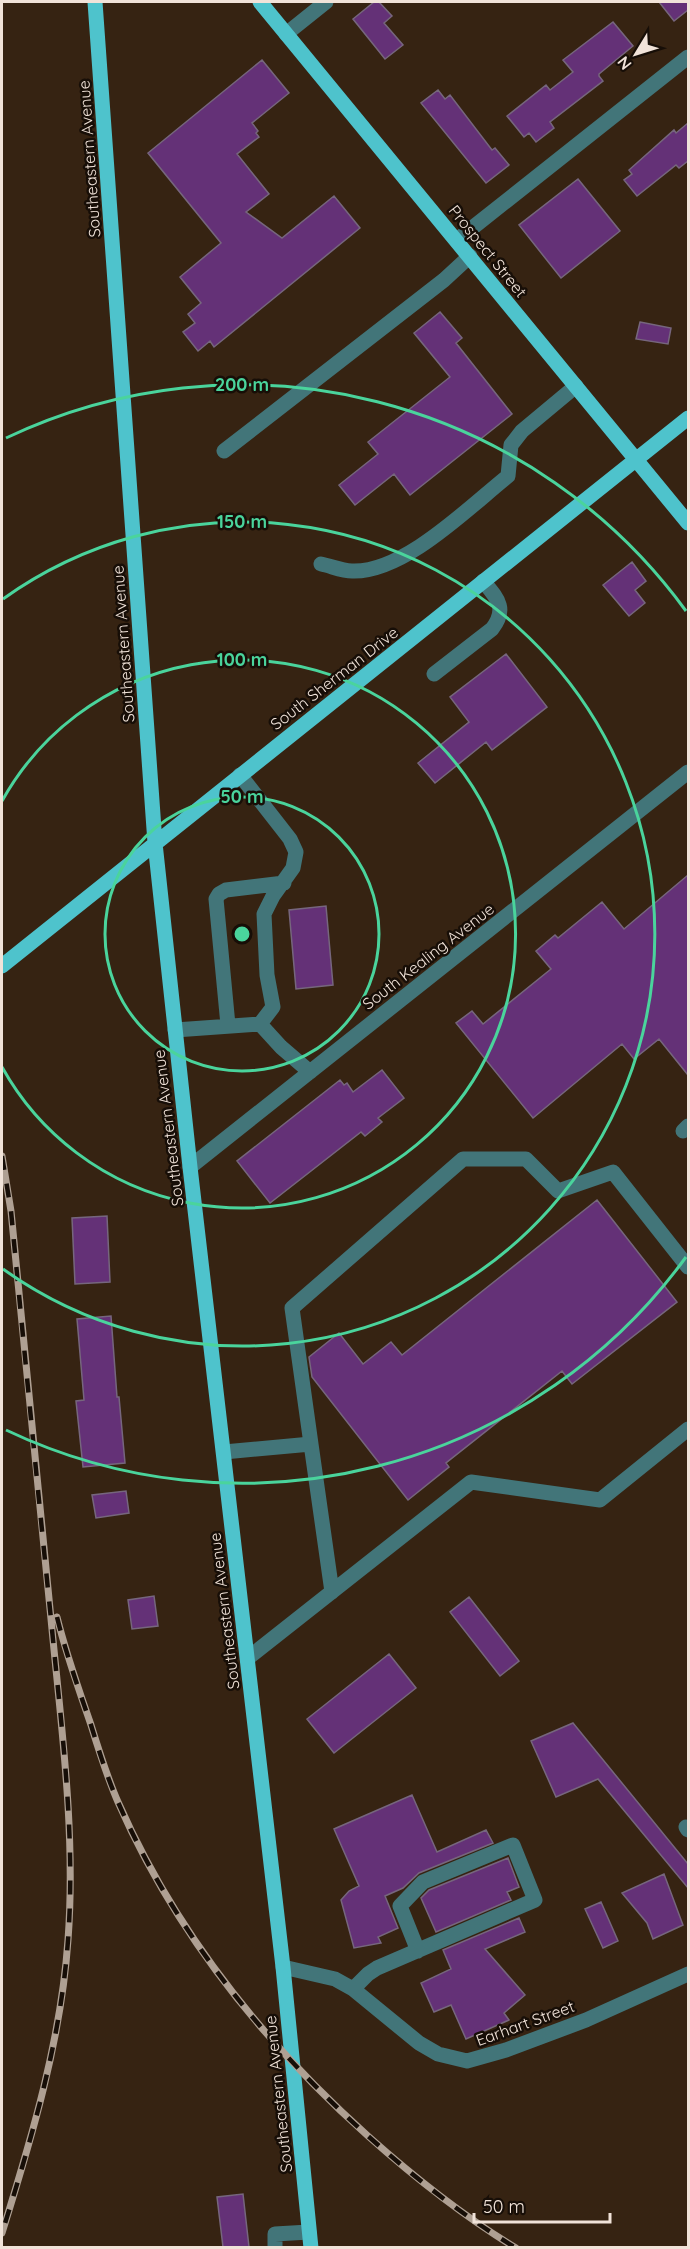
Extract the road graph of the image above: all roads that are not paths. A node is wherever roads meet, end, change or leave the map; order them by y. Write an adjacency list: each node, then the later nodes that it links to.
1 (95, 2): 18 (main road, Southeastern Avenue)
2 (260, 2): 4 (main road, Prospect Street)
3 (326, 2): 4 (street)
4 (286, 33): 6 (main road, Prospect Street)
5 (688, 57): 6 (street)
6 (457, 240): 7 (main road, Prospect Street)
7 (470, 256): 8 (main road, Prospect Street); 10 (street)
8 (576, 386): 11 (main road, Prospect Street); 13 (street)
9 (688, 418): 11 (main road, South Sherman Drive)
10 (224, 451)
11 (636, 460): 12 (main road, Prospect Street); 14 (main road, South Sherman Drive)
12 (688, 523)
13 (321, 564)
14 (483, 581): 15 (street); 17 (main road, South Sherman Drive)
15 (434, 674)
16 (688, 772): 24 (street, South Kealing Avenue)
17 (240, 775): 18 (main road, South Sherman Drive); 19 (street)
18 (155, 843): 20 (main road, South Sherman Drive); 23 (main road, Southeastern Avenue)
19 (284, 883): 21 (street); 22 (street)
20 (2, 966)
21 (260, 1024): 22 (street); 24 (street)
22 (228, 1025): 23 (street)
23 (175, 1030): 25 (main road, Southeastern Avenue)
24 (310, 1072): 25 (street, South Kealing Avenue)
25 (190, 1167): 29 (main road, Southeastern Avenue)
26 (688, 1267): 28 (street)
27 (688, 1428): 30 (street)
28 (311, 1444): 29 (street); 30 (street)
29 (224, 1452): 31 (main road, Southeastern Avenue)
30 (332, 1592): 31 (street)
31 (248, 1658): 33 (main road, Southeastern Avenue)
32 (418, 1951): 32 (street); 35 (street)
33 (283, 1967): 35 (street, Earhart Street); 36 (main road, Southeastern Avenue)
34 (688, 1974): 35 (street, Earhart Street)
35 (353, 1989)
36 (309, 2232): 37 (street); 38 (main road, Southeastern Avenue)
37 (275, 2247)
38 (311, 2247)

